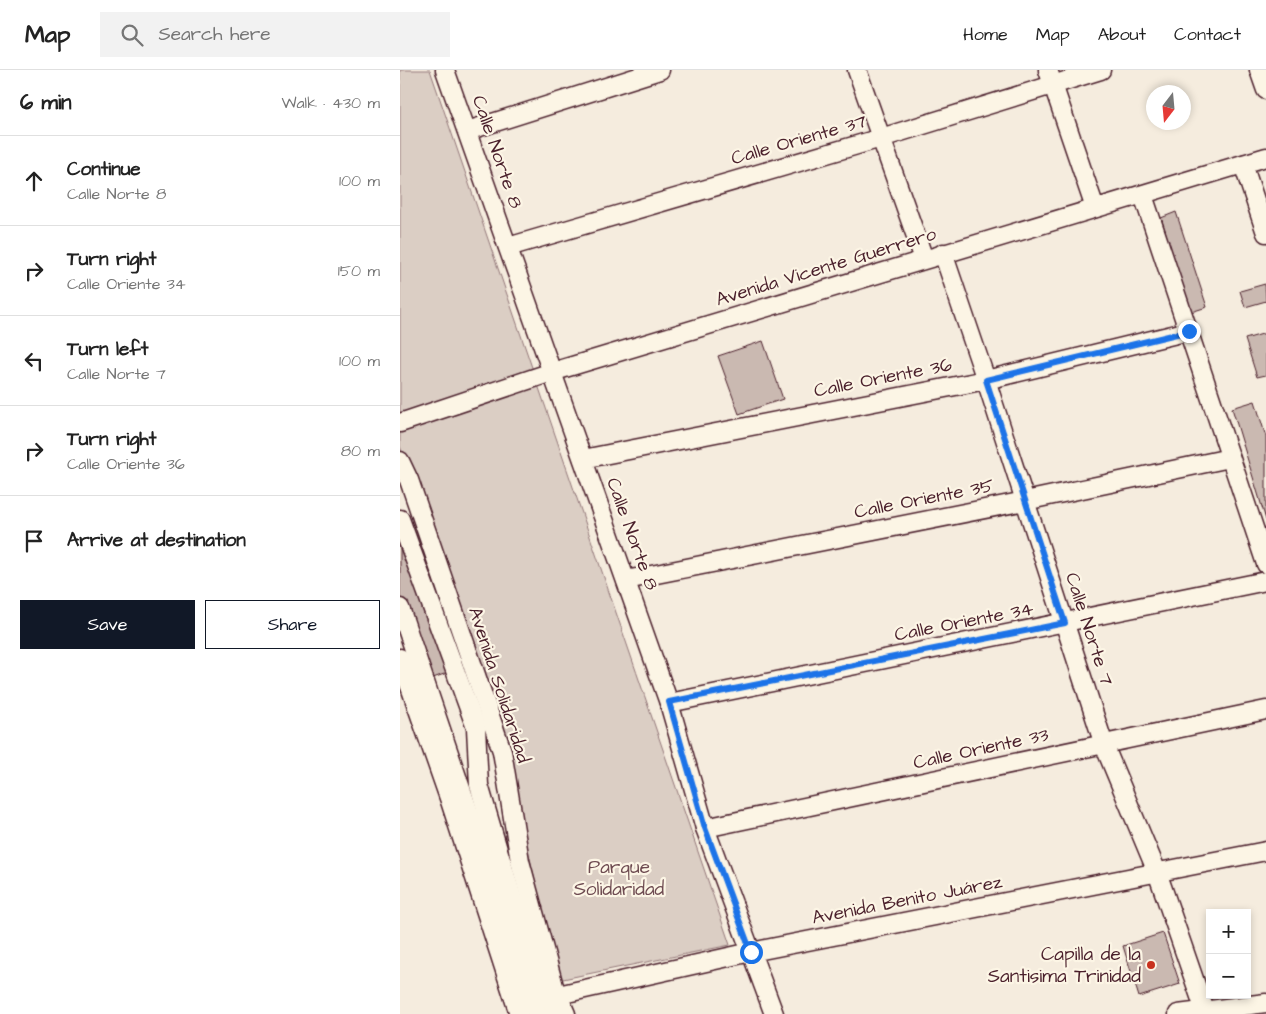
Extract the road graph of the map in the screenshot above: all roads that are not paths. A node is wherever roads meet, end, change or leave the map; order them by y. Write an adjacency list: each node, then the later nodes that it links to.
1 (446, 70): 8 (street, Calle Norte 8)
2 (660, 70): 8 (street)
3 (857, 70): 9 (street)
4 (1101, 70): 6 (street, Calle Oriente 37)
5 (1259, 70): 7 (street)
6 (1051, 78): 9 (street, Calle Oriente 37); 13 (street)
7 (1266, 90)
8 (467, 131): 15 (street, Calle Norte 8)
9 (881, 138): 15 (street, Calle Oriente 37); 17 (street)
10 (1266, 157): 11 (street, Avenida Vicente Guerrero)
11 (1243, 164): 12 (street, Avenida Vicente Guerrero); 14 (street)
12 (1143, 195): 13 (street, Avenida Vicente Guerrero); 18 (street)
13 (1095, 208): 16 (street, Avenida Vicente Guerrero)
14 (1266, 233)
15 (508, 247): 19 (street, Calle Norte 8)
16 (943, 253): 17 (street, Avenida Vicente Guerrero); 20 (street, Calle Norte 7)
17 (924, 259): 19 (street, Avenida Vicente Guerrero)
18 (1189, 331): 20 (street, Calle Oriente 36); 22 (street)
19 (552, 372): 21 (street, Avenida Vicente Guerrero); 23 (street, Calle Norte 8)
20 (986, 380): 23 (street, Calle Oriente 36); 25 (street, Calle Norte 7)
21 (400, 423)
22 (1230, 458): 25 (street, Calle Oriente 35); 27 (street)
23 (583, 459): 28 (street, Calle Norte 8)
24 (400, 460): 41 (street, Avenida Solidaridad)
25 (1025, 501): 28 (street, Calle Oriente 35); 31 (street, Calle Norte 7)
26 (400, 518): 46 (street)
27 (1266, 564)
28 (626, 580): 34 (street, Calle Norte 8)
29 (1266, 581): 31 (street, Calle Oriente 34)
30 (400, 608): 45 (street)
31 (1065, 623): 34 (street, Calle Oriente 34); 36 (street, Calle Norte 7)
32 (400, 658): 33 (street)
33 (405, 685): 44 (street)
34 (669, 702): 37 (street, Calle Norte 8)
35 (1266, 710): 36 (street, Calle Oriente 33)
36 (1104, 745): 37 (street, Calle Oriente 33); 39 (street, Calle Norte 7)
37 (705, 828): 40 (street, Calle Norte 8)
38 (1266, 851): 39 (street, Avenida Benito Juárez)
39 (1157, 872): 40 (street, Avenida Benito Juárez); 43 (street, Calle Norte 7)
40 (751, 952): 41 (street, Avenida Benito Juárez); 48 (street, Calle Norte 8)
41 (558, 995): 47 (street, Avenida Solidaridad)
42 (1266, 1003): 43 (street)
43 (1206, 1013): 49 (street)
44 (519, 1014)
45 (537, 1014)
46 (552, 1014)
47 (566, 1014)
48 (774, 1014)
49 (1178, 1014)

